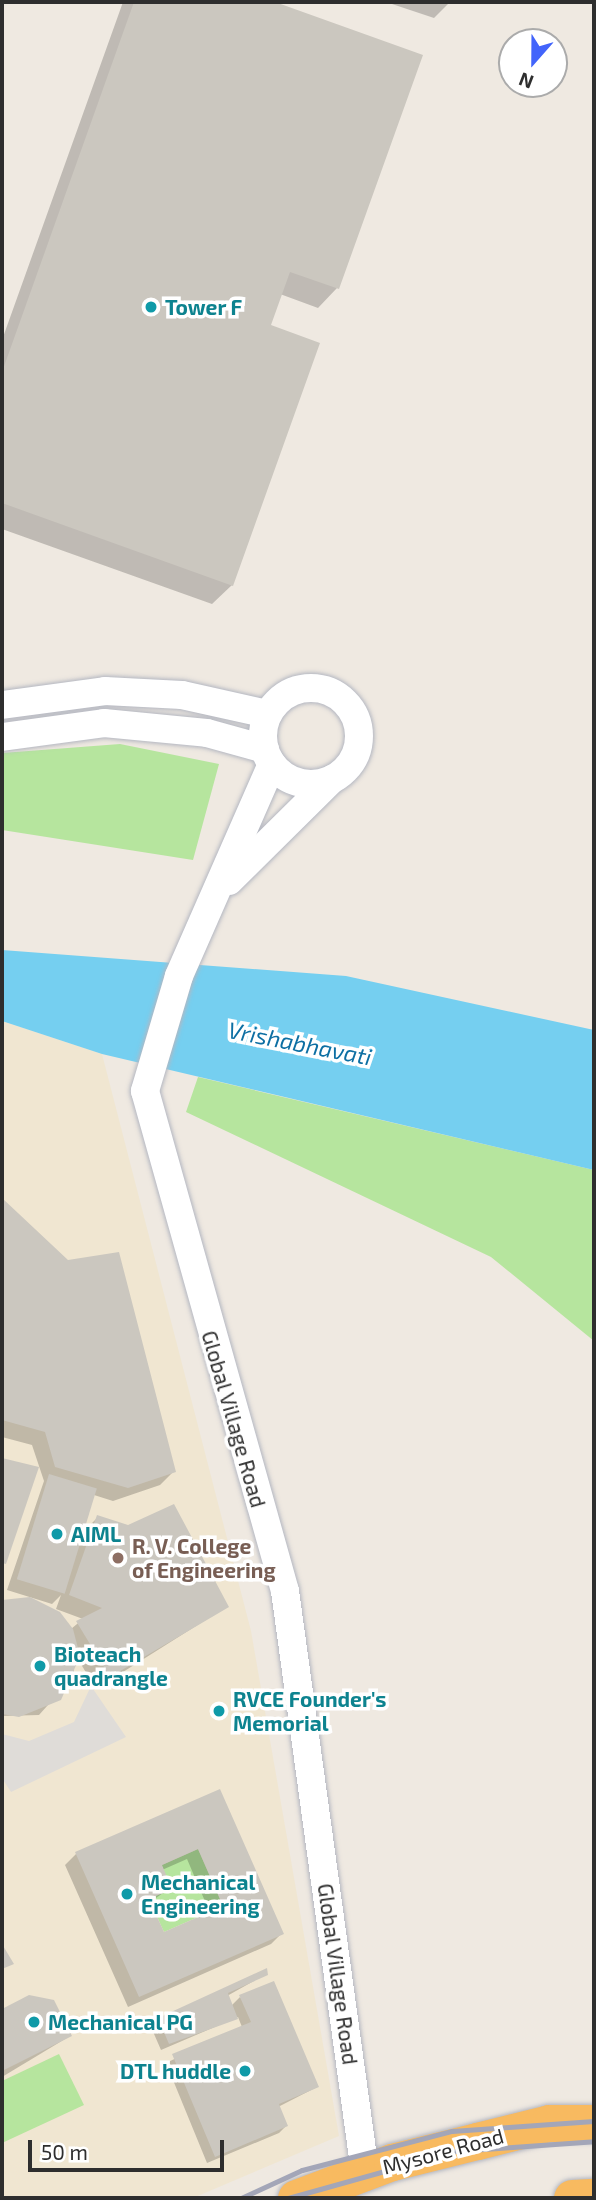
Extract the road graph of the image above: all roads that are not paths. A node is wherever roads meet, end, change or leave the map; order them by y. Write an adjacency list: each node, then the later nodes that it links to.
1 (2, 705): 2 (street)
2 (268, 715): 4 (street, Global Village Road); 5 (street, Global Village Road)
3 (2, 737): 4 (street)
4 (268, 756): 5 (street); 6 (street, Global Village Road)
5 (331, 779): 6 (street, Global Village Road)
6 (221, 888): 8 (street, Global Village Road)
7 (594, 2123): 8 (highway, Mysore Road)
8 (365, 2172): 10 (highway, Mysore Road)
9 (594, 2197): 11 (highway)
10 (296, 2198)
11 (572, 2198)

